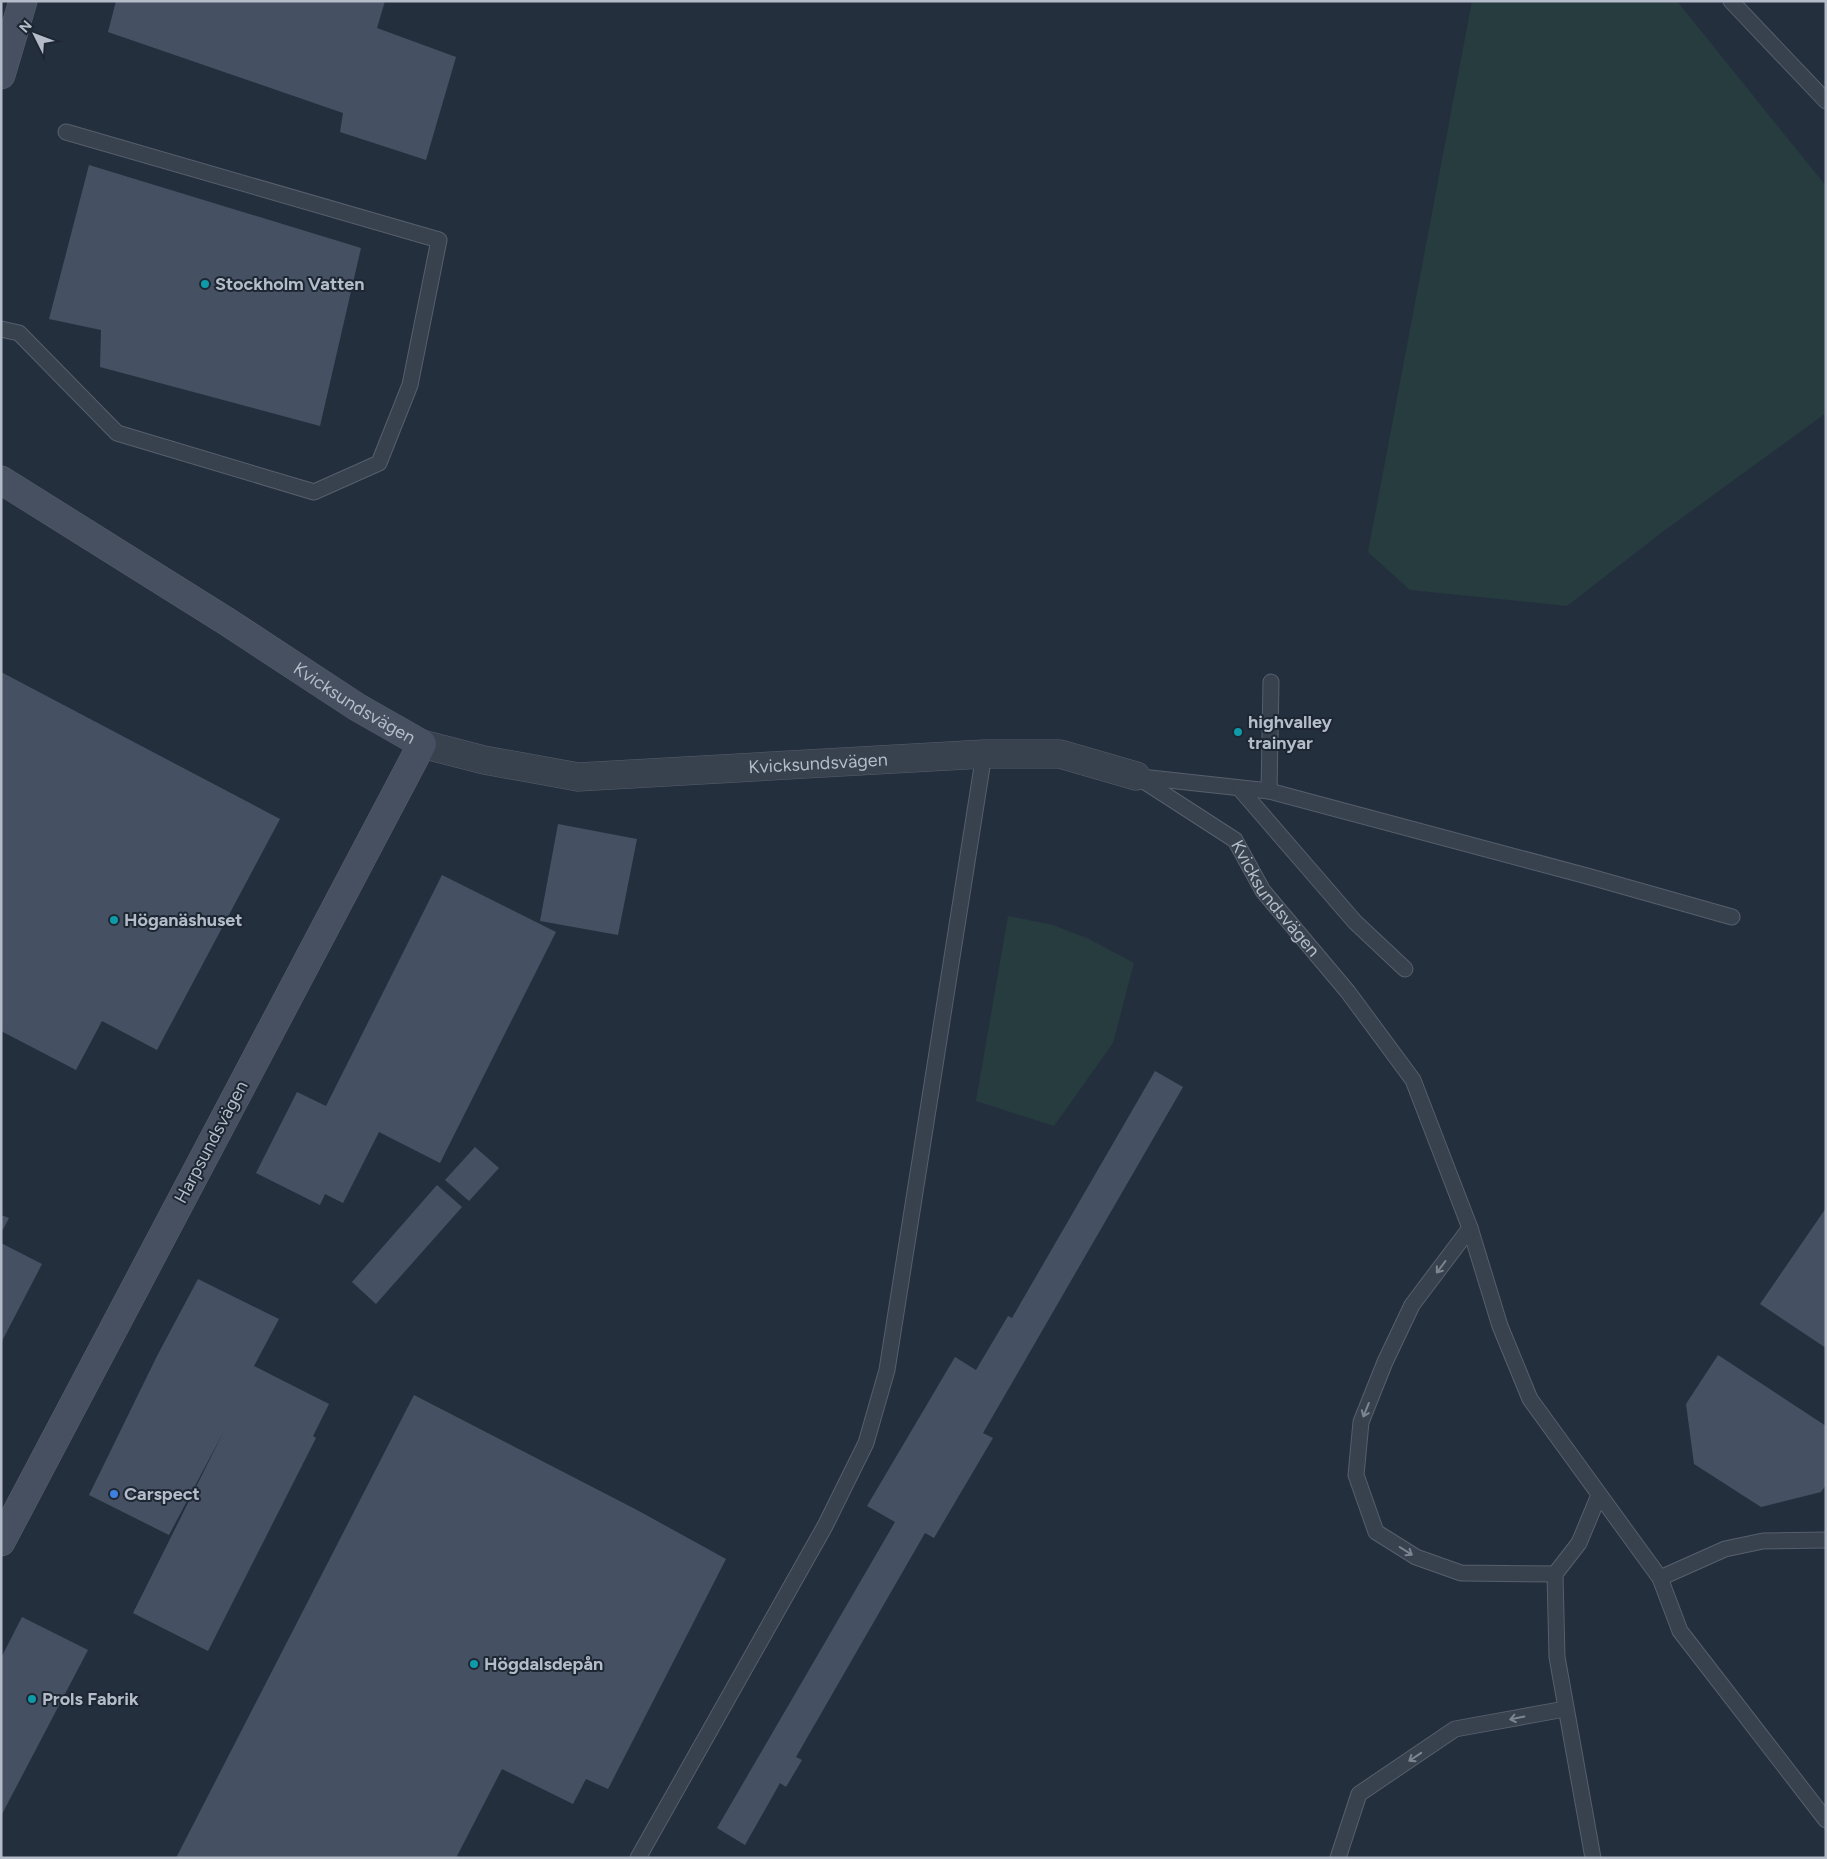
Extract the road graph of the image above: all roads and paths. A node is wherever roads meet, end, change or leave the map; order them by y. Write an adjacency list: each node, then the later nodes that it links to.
1 (23, 1): 3 (street)
2 (1731, 1): 4 (lane)
3 (1, 75)
4 (1826, 102)
5 (66, 132): 6 (lane)
6 (1, 330)
7 (1, 480): 9 (street, Kvicksundsvägen)
8 (1270, 682): 13 (lane)
9 (422, 744): 10 (street, Kvicksundsvägen); 19 (street, Harpsundsvägen)
10 (984, 754): 11 (street, Kvicksundsvägen); 24 (lane)
11 (1136, 776): 12 (lane); 16 (lane, Kvicksundsvägen)
12 (1240, 790): 13 (lane); 15 (lane)
13 (1269, 792): 14 (lane)
14 (1732, 917)
15 (1405, 969)
16 (1470, 1228): 17 (lane, Kvicksundsvägen); 20 (lane, one-way to 20)
17 (1599, 1495): 20 (lane); 21 (lane, Kvicksundsvägen)
18 (1826, 1540): 21 (lane)
19 (1, 1542)
20 (1555, 1574): 22 (lane)
21 (1660, 1578): 23 (lane, Kvicksundsvägen)
22 (1565, 1709): 25 (lane, one-way to 25); 26 (lane)
23 (1826, 1820)
24 (638, 1858)
25 (1338, 1858)
26 (1593, 1858)

